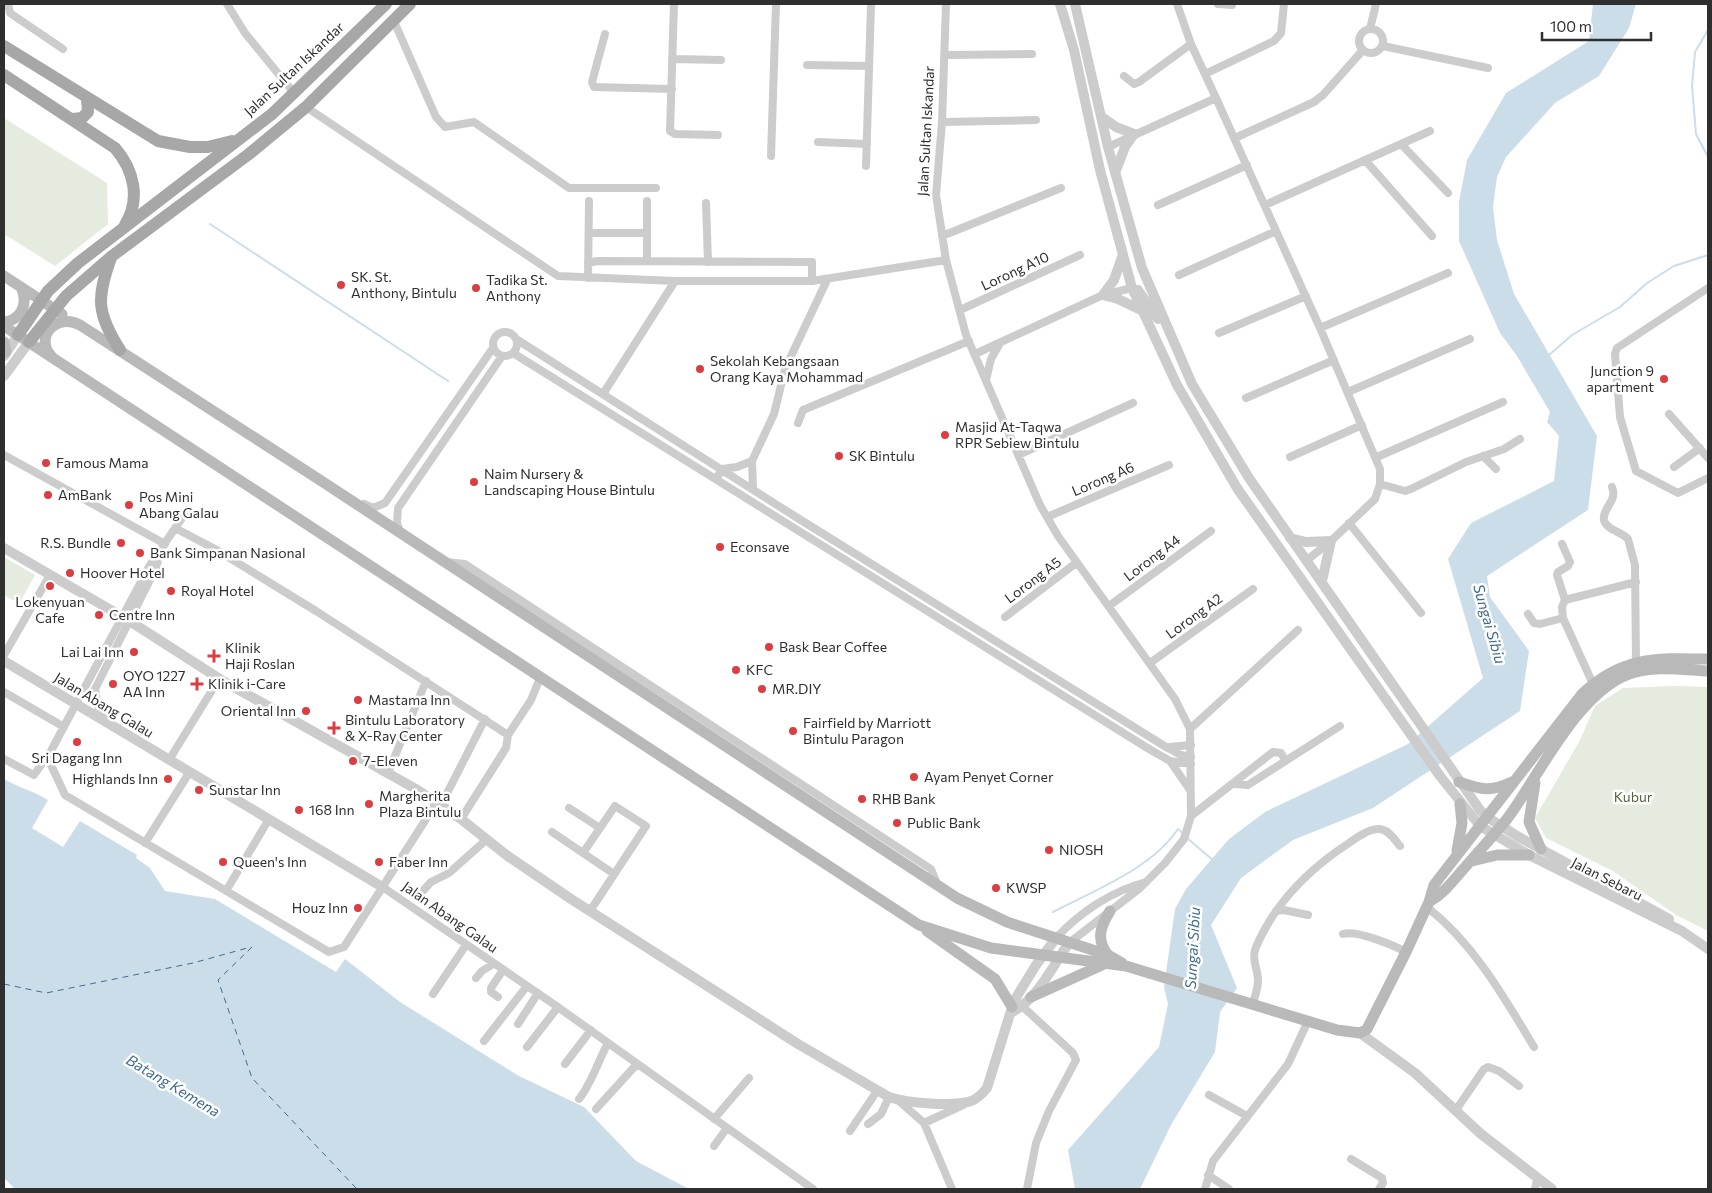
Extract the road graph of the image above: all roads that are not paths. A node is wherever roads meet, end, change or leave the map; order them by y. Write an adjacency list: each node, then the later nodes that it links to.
1 (8, 4): 22 (street)
2 (227, 4): 35 (street)
3 (410, 4): 16 (main road)
4 (674, 4): 26 (street)
5 (776, 4): 52 (street)
6 (871, 4): 29 (street)
7 (946, 4): 25 (street, Jalan Sultan Iskandar)
8 (1060, 4): 56 (street)
9 (1076, 4): 39 (street)
10 (1177, 4): 19 (street)
11 (1218, 4): 15 (street)
12 (1284, 4): 31 (street)
13 (1376, 4): 17 (street)
14 (382, 5): 35 (main road, Jalan Sultan Iskandar)
15 (1232, 5)
16 (393, 19): 38 (main road); 58 (street)
17 (1370, 29): 21 (street); 23 (street)
18 (605, 34): 34 (street)
19 (1191, 44): 31 (street); 33 (street)
20 (4, 46): 37 (main road, Jalan Sultan Iskandar)
21 (1383, 46): 23 (street); 30 (street)
22 (63, 49)
23 (1363, 50): 46 (street)
24 (1032, 54): 25 (street)
25 (946, 55): 42 (street, Jalan Sultan Iskandar)
26 (672, 59): 27 (street); 34 (street)
27 (721, 60)
28 (808, 65): 29 (street)
29 (869, 66): 49 (street)
30 (1488, 68)
31 (1205, 74): 36 (street)
32 (4, 75): 40 (main road)
33 (1124, 76)
34 (672, 89): 45 (street)
35 (294, 93): 47 (main road, Jalan Sultan Iskandar)
36 (1216, 98): 44 (street); 46 (street)
37 (87, 99): 40 (main road); 47 (main road, Jalan Sultan Iskandar)
38 (306, 106): 73 (main road); 82 (street)
39 (1102, 117): 44 (street); 51 (street)
40 (73, 119): 66 (main road)
41 (1036, 120): 42 (street)
42 (942, 122): 70 (street, Jalan Sultan Iskandar)
43 (1430, 131): 50 (street)
44 (1134, 134): 51 (street); 57 (street)
45 (718, 135)
46 (1234, 138): 54 (street)
47 (240, 139): 66 (main road)
48 (818, 142): 49 (street)
49 (867, 144): 55 (street)
50 (1401, 144): 53 (street); 60 (street)
51 (1108, 147): 56 (street); 57 (street)
52 (771, 156)
53 (1365, 160): 65 (street); 71 (street)
54 (1247, 165): 64 (street); 65 (street)
55 (866, 166)
56 (1100, 170): 74 (street)
57 (1115, 173): 95 (street)
58 (656, 188)
59 (1061, 188): 70 (street)
60 (1448, 193)
61 (589, 201): 68 (street)
62 (647, 201): 69 (street)
63 (706, 203): 77 (street)
64 (1158, 205)
65 (1265, 205): 67 (street)
66 (123, 229): 91 (main road)
67 (1276, 231): 80 (street); 90 (street)
68 (589, 233): 69 (street); 78 (street)
69 (647, 233): 76 (street)
70 (942, 236): 75 (street, Jalan Sultan Iskandar)
71 (1432, 236)
72 (1080, 255): 93 (street, Lorong A10)
73 (112, 256): 92 (main road); 109 (main road)
74 (1122, 256): 86 (street); 89 (street)
75 (946, 260): 83 (street); 93 (street, Jalan Sultan Iskandar)
76 (647, 261): 77 (street); 78 (street)
77 (708, 262): 85 (street)
78 (588, 263): 82 (street)
79 (1448, 273): 99 (street)
80 (1179, 275)
81 (4, 276): 88 (main road)
82 (588, 278): 84 (street)
83 (827, 280): 85 (street); 133 (street)
84 (675, 281): 85 (street); 118 (street)
85 (812, 281)
86 (1132, 288): 89 (street); 94 (street); 95 (street)
87 (1708, 288): 138 (street)
88 (22, 289): 91 (main road); 96 (main road)
89 (1103, 295): 94 (street); 106 (street)
90 (1306, 296): 99 (street); 100 (street)
91 (41, 301): 92 (main road); 101 (main road)
92 (54, 309): 97 (main road); 105 (main road)
93 (960, 310): 104 (street, Jalan Sultan Iskandar)
94 (1143, 311): 155 (street)
95 (1163, 320): 151 (street)
96 (4, 322)
97 (74, 322): 109 (main road); 113 (main road)
98 (4, 326): 101 (main road)
99 (1320, 328): 114 (street)
100 (1219, 333)
101 (18, 335): 105 (main road); 108 (street)
102 (516, 339): 107 (street); 110 (street); 118 (street)
103 (1470, 340): 117 (street)
104 (969, 341): 111 (street, Jalan Sultan Iskandar); 123 (street)
105 (29, 342): 113 (main road); 115 (street)
106 (1000, 343): 111 (street); 116 (street)
107 (493, 348): 112 (street); 140 (street)
108 (5, 350)
109 (120, 350): 140 (main road)
110 (513, 353): 112 (street); 139 (street)
111 (975, 354): 116 (street, Jalan Sultan Iskandar)
112 (502, 356): 150 (street)
113 (53, 358): 177 (main road)
114 (1334, 360): 117 (street); 119 (street)
115 (4, 376)
116 (986, 380): 127 (street, Jalan Sultan Iskandar)
117 (1348, 392): 124 (street)
118 (603, 394): 136 (street)
119 (1246, 398)
120 (1503, 402): 130 (street)
121 (1134, 403): 127 (street)
122 (1669, 414): 126 (street)
123 (798, 423)
124 (1362, 425): 130 (street); 131 (street)
125 (1520, 440): 129 (street)
126 (1700, 448): 132 (street); 135 (street)
127 (1018, 454): 145 (street, Jalan Sultan Iskandar)
128 (4, 455): 153 (street)
129 (1483, 456): 137 (street); 141 (street)
130 (1377, 457): 141 (street)
131 (1290, 458)
132 (1708, 458)
133 (752, 461): 136 (street); 143 (street)
134 (1169, 465): 145 (street, Lorong A6)
135 (1674, 467)
136 (722, 469): 139 (street); 143 (street)
137 (1496, 469)
138 (1708, 478)
139 (716, 480): 148 (street)
140 (323, 482): 150 (main road)
141 (1380, 484): 146 (street)
142 (1612, 487): 161 (street)
143 (754, 490): 148 (street); 190 (street)
144 (184, 515): 147 (street)
145 (1046, 517): 158 (street, Jalan Sultan Iskandar)
146 (1349, 523): 152 (street); 165 (street)
147 (175, 528): 153 (street); 179 (street)
148 (794, 528): 195 (street)
149 (1211, 531): 164 (street, Lorong A4)
150 (400, 532): 237 (main road)
151 (1290, 538): 152 (street); 157 (street)
152 (1331, 541): 157 (street); 160 (street)
153 (165, 544): 168 (street)
154 (1562, 544): 163 (street)
155 (1280, 547): 157 (street); 207 (street)
156 (4, 548): 159 (street)
157 (1307, 560): 160 (street)
158 (1076, 563): 164 (street, Jalan Sultan Iskandar); 167 (street, Lorong A5)
159 (50, 575): 168 (street); 171 (street)
160 (1322, 582): 203 (street)
161 (1636, 582): 163 (street); 174 (street)
162 (1253, 589): 175 (street, Lorong A2)
163 (1565, 600): 169 (street)
164 (1109, 606): 175 (street, Jalan Sultan Iskandar)
165 (1421, 613)
166 (1528, 614): 169 (street)
167 (1005, 617)
168 (125, 618): 178 (street); 182 (street); 184 (street)
169 (1563, 618): 180 (street)
170 (1298, 630): 187 (street)
171 (4, 655)
172 (1708, 659): 174 (main road)
173 (4, 661): 182 (street, Jalan Abang Galau)
174 (1636, 662): 180 (main road)
175 (1150, 663): 187 (street, Jalan Sultan Iskandar)
176 (1708, 671): 200 (main road)
177 (540, 678): 188 (street); 235 (main road)
178 (220, 679): 193 (street); 199 (street)
179 (426, 681): 183 (street); 199 (street)
180 (1593, 684): 202 (main road)
181 (4, 692): 186 (street)
182 (76, 704): 184 (street, Jalan Abang Galau); 186 (street)
183 (485, 719): 188 (street); 206 (street)
184 (111, 726): 193 (street, Jalan Abang Galau)
185 (1340, 726): 194 (street)
186 (64, 727): 191 (street)
187 (1190, 729): 189 (street)
188 (508, 735): 211 (street)
189 (1191, 744): 190 (street); 196 (street)
190 (1166, 747): 196 (street)
191 (52, 749): 192 (street); 218 (street)
192 (4, 759)
193 (169, 760): 198 (street, Jalan Abang Galau)
194 (1285, 760): 197 (street); 201 (street)
195 (1170, 761): 196 (street); 205 (street)
196 (1191, 761): 205 (street)
197 (1249, 770): 201 (street); 204 (street)
198 (189, 773): 210 (street, Jalan Abang Galau); 218 (street)
199 (388, 773): 206 (street)
200 (1537, 776): 213 (main road); 220 (main road)
201 (1256, 780): 204 (street)
202 (1516, 780): 203 (main road); 212 (main road)
203 (1459, 782): 212 (street)
204 (1234, 784): 209 (street)
205 (1190, 792): 209 (street)
206 (439, 803): 211 (street); 227 (street)
207 (1460, 804): 212 (street); 223 (main road)
208 (569, 808): 214 (street)
209 (1191, 816): 226 (street)
210 (269, 819): 227 (street, Jalan Abang Galau); 228 (street)
211 (461, 819): 217 (street)
212 (1483, 822): 213 (street, Jalan Sebaru); 216 (street, Jalan Sebaru); 223 (main road)
213 (1501, 826): 216 (main road); 220 (street, Jalan Sebaru)
214 (600, 828): 221 (street); 225 (street)
215 (552, 832): 221 (street)
216 (1494, 835): 222 (street, Jalan Sebaru); 224 (main road)
217 (486, 840): 229 (street); 231 (street)
218 (145, 843): 228 (street)
219 (1400, 846): 233 (street)
220 (1541, 849): 238 (street, Jalan Sebaru)
221 (583, 853): 225 (street)
222 (1529, 855): 224 (main road); 241 (street, Jalan Sebaru)
223 (1455, 857): 230 (main road)
224 (1470, 862): 230 (main road)
225 (614, 874): 231 (street)
226 (1146, 882): 232 (street); 237 (street)
227 (384, 888): 228 (street); 240 (street, Jalan Abang Galau)
228 (226, 891)
229 (420, 894)
230 (1428, 905): 242 (main road); 264 (street)
231 (590, 911): 269 (street)
232 (1110, 911): 239 (street); 245 (main road)
233 (1276, 911): 234 (street); 254 (street)
234 (1308, 915)
235 (919, 925): 243 (main road); 256 (main road)
236 (1343, 934): 242 (street)
237 (1056, 938): 239 (main road); 243 (street)
238 (1708, 942)
239 (1069, 943): 244 (street); 245 (main road)
240 (466, 945): 246 (street, Jalan Abang Galau); 251 (street)
241 (1708, 949)
242 (1406, 952): 260 (main road)
243 (1044, 954): 244 (main road); 256 (street)
244 (1059, 956): 245 (main road); 253 (street)
245 (1108, 960): 253 (main road); 254 (main road)
246 (493, 964): 247 (street, Jalan Abang Galau); 248 (street)
247 (503, 970): 249 (street, Jalan Abang Galau); 252 (street)
248 (476, 978)
249 (527, 986): 250 (street, Jalan Abang Galau); 261 (street)
250 (538, 993): 255 (street, Jalan Abang Galau); 258 (street)
251 (433, 994)
252 (498, 997)
253 (1031, 997): 256 (street)
254 (1253, 1003): 257 (main road)
255 (558, 1007): 259 (street, Jalan Abang Galau); 263 (street)
256 (1015, 1008): 273 (street); 288 (street)
257 (1308, 1021): 260 (main road); 276 (street)
258 (518, 1024)
259 (591, 1030): 262 (street, Jalan Abang Galau); 265 (street)
260 (1360, 1033): 275 (street)
261 (484, 1041)
262 (608, 1043): 266 (street, Jalan Abang Galau); 271 (street)
263 (527, 1046)
264 (1534, 1047)
265 (565, 1064)
266 (638, 1064): 274 (street); 277 (street, Jalan Abang Galau)
267 (749, 1078): 277 (street)
268 (1519, 1086): 275 (street)
269 (877, 1092): 272 (street); 281 (street)
270 (1209, 1095): 276 (street)
271 (580, 1099)
272 (894, 1099): 273 (street); 278 (street); 279 (street)
273 (972, 1101): 278 (street)
274 (596, 1109)
275 (1456, 1110): 285 (street)
276 (1247, 1116): 284 (street)
277 (714, 1118): 280 (street, Jalan Abang Galau)
278 (924, 1122): 287 (street)
279 (868, 1124)
280 (727, 1128): 282 (street); 286 (street, Jalan Abang Galau)
281 (850, 1131)
282 (714, 1146)
283 (1351, 1158): 291 (street)
284 (1208, 1174): 289 (street); 290 (street)
285 (1536, 1184): 292 (street)
286 (813, 1189)
287 (952, 1189)
288 (1027, 1189)
289 (1205, 1189)
290 (1229, 1189)
291 (1379, 1189)
292 (1552, 1189)

